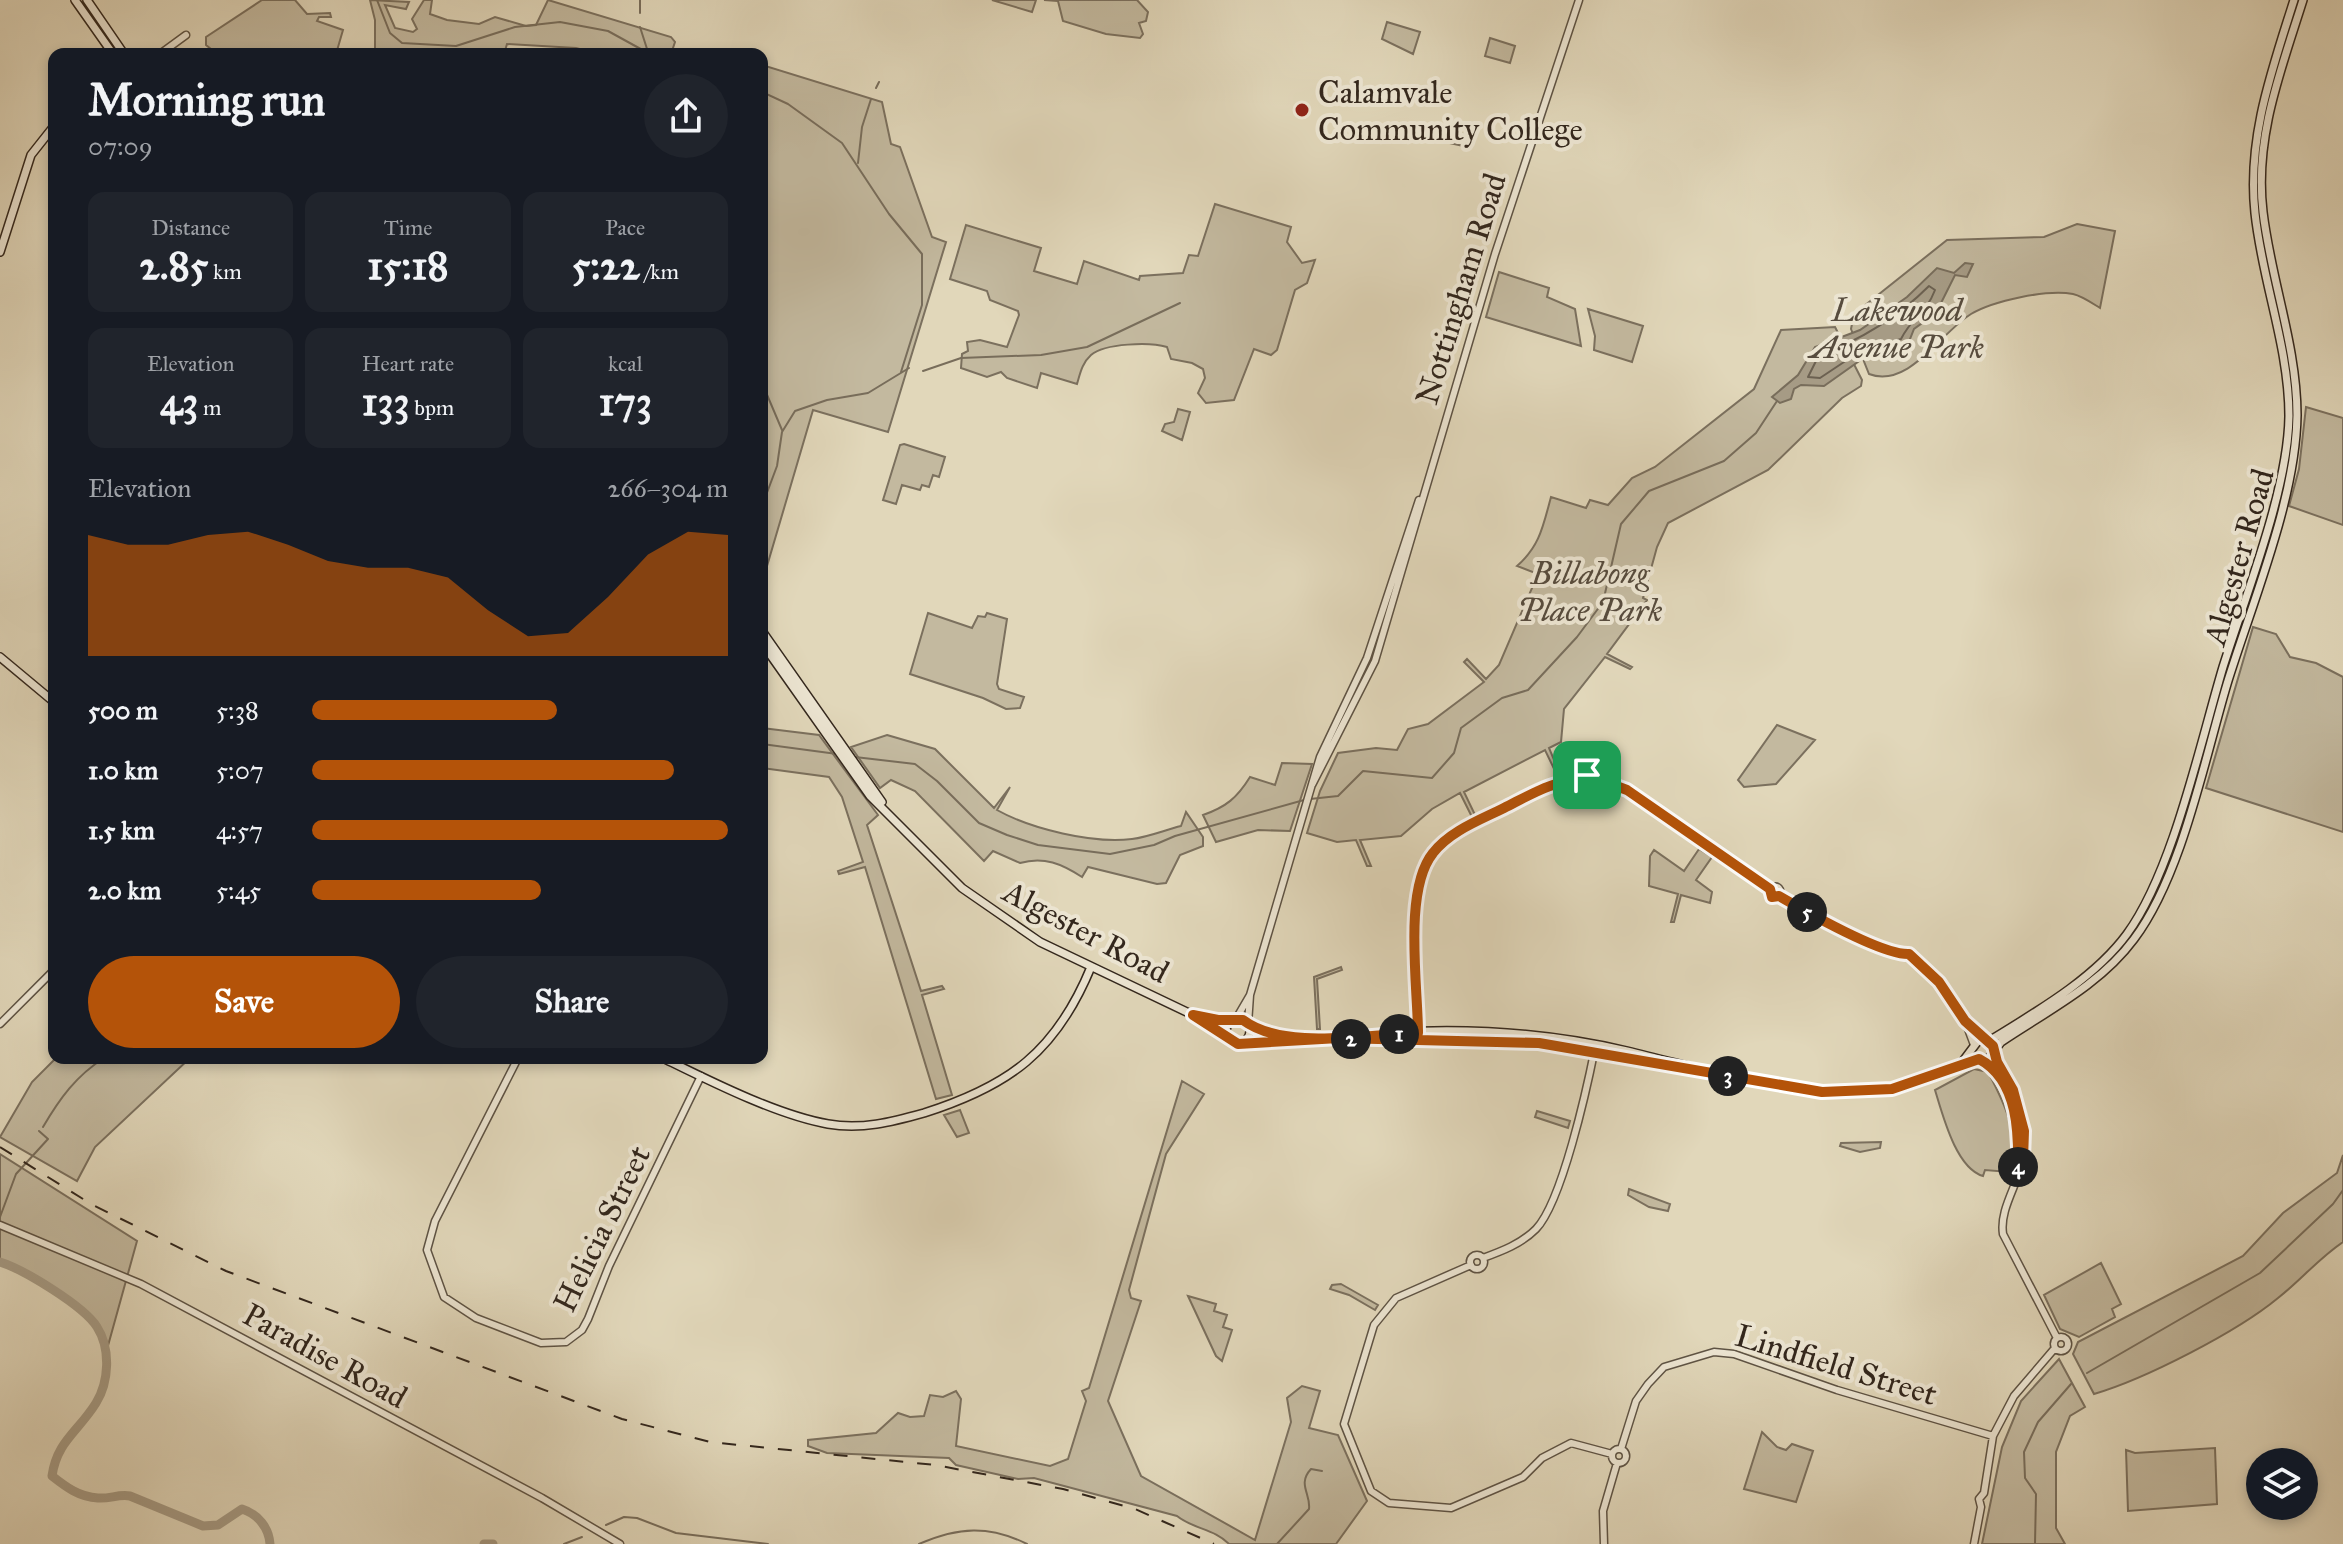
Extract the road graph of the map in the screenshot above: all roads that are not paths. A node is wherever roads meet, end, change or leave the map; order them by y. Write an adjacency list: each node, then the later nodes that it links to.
1 (75, 0): 7 (main road)
2 (87, 0): 8 (main road)
3 (2294, 0): 12 (main road, Algester Road)
4 (2303, 0): 12 (main road, Algester Road)
5 (1577, 2): 20 (street, Nottingham Road)
6 (186, 35): 9 (street)
7 (109, 48)
8 (120, 48)
9 (168, 48)
10 (48, 134): 11 (main road)
11 (0, 252)
12 (2275, 514): 30 (main road, Algester Road)
13 (768, 640): 17 (main road, Algester Road)
14 (768, 651): 17 (main road, Algester Road)
15 (0, 657): 16 (main road)
16 (48, 697)
17 (841, 748): 18 (main road, Algester Road)
18 (1091, 967): 21 (main road, Algester Road); 35 (main road)
19 (48, 976): 24 (street)
20 (1250, 995): 22 (street, Nottingham Road); 25 (street, Nottingham Road)
21 (1193, 1015): 22 (main road, Algester Road); 26 (main road, Algester Road)
22 (1234, 1020): 25 (main road, Algester Road); 26 (main road)
23 (1965, 1021): 27 (street); 30 (street); 32 (street)
24 (0, 1024)
25 (1249, 1026): 28 (main road); 29 (main road)
26 (1227, 1036): 29 (main road, Algester Road)
27 (1418, 1037): 28 (main road); 31 (main road)
28 (1339, 1038): 29 (main road)
29 (1246, 1041)
30 (1990, 1045): 32 (main road); 32 (main road); 36 (street)
31 (1595, 1048): 32 (main road); 42 (street)
32 (1977, 1054): 36 (street)
33 (515, 1064): 35 (street, Helicia Street)
34 (676, 1064): 35 (main road)
35 (701, 1076)
36 (2018, 1173): 38 (street)
37 (1, 1225): 44 (street, Paradise Road)
38 (2057, 1338): 39 (street); 39 (street)
39 (2055, 1348): 40 (street)
40 (1993, 1436): 41 (street, Lindfield Street); 46 (street)
41 (1621, 1449): 42 (street); 43 (street, Lindfield Street)
42 (1612, 1454): 43 (street)
43 (1617, 1463): 45 (street)
44 (620, 1544)
45 (1604, 1544)
46 (1974, 1544)

